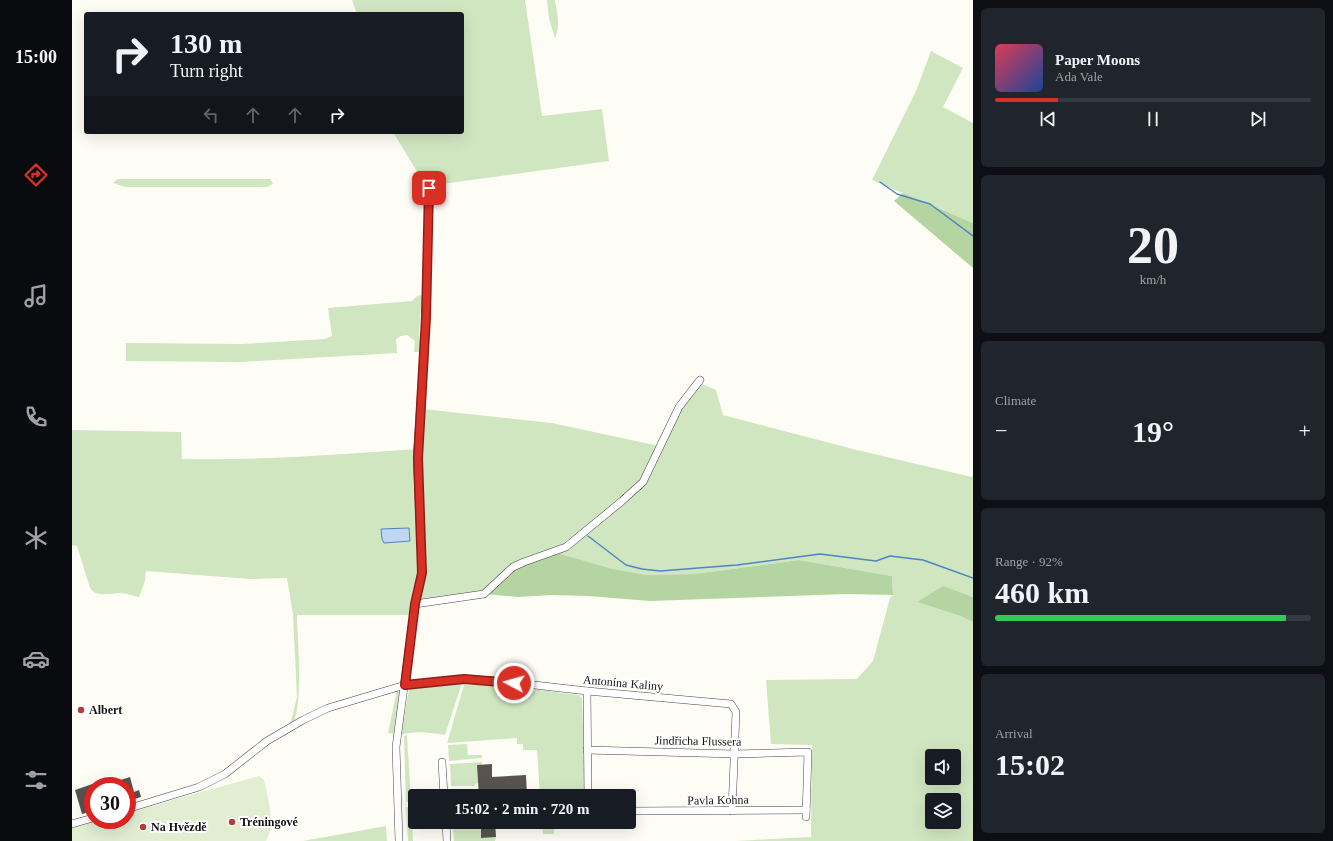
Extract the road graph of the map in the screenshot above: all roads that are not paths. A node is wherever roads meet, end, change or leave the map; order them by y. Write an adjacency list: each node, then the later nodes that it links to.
1 (429, 188): 3 (street)
2 (700, 380): 3 (street)
3 (415, 604): 4 (street)
4 (405, 685): 5 (street, Antonína Kaliny); 11 (street); 19 (street)
5 (587, 691): 6 (street); 7 (street, Antonína Kaliny)
6 (587, 750): 7 (street, Jindřicha Flussera); 10 (street)
7 (735, 754): 12 (street, Jindřicha Flussera); 14 (street, Antonína Kaliny)
8 (442, 762): 9 (street)
9 (444, 789)
10 (588, 789)
11 (136, 806)
12 (806, 810): 14 (street, Pavla Kohna); 15 (street, Jindřicha Flussera)
13 (636, 811): 14 (street, Pavla Kohna)
14 (732, 811)
15 (806, 817)
16 (84, 821): 17 (street)
17 (72, 824)
18 (446, 829): 20 (street)
19 (399, 841)
20 (447, 841)

